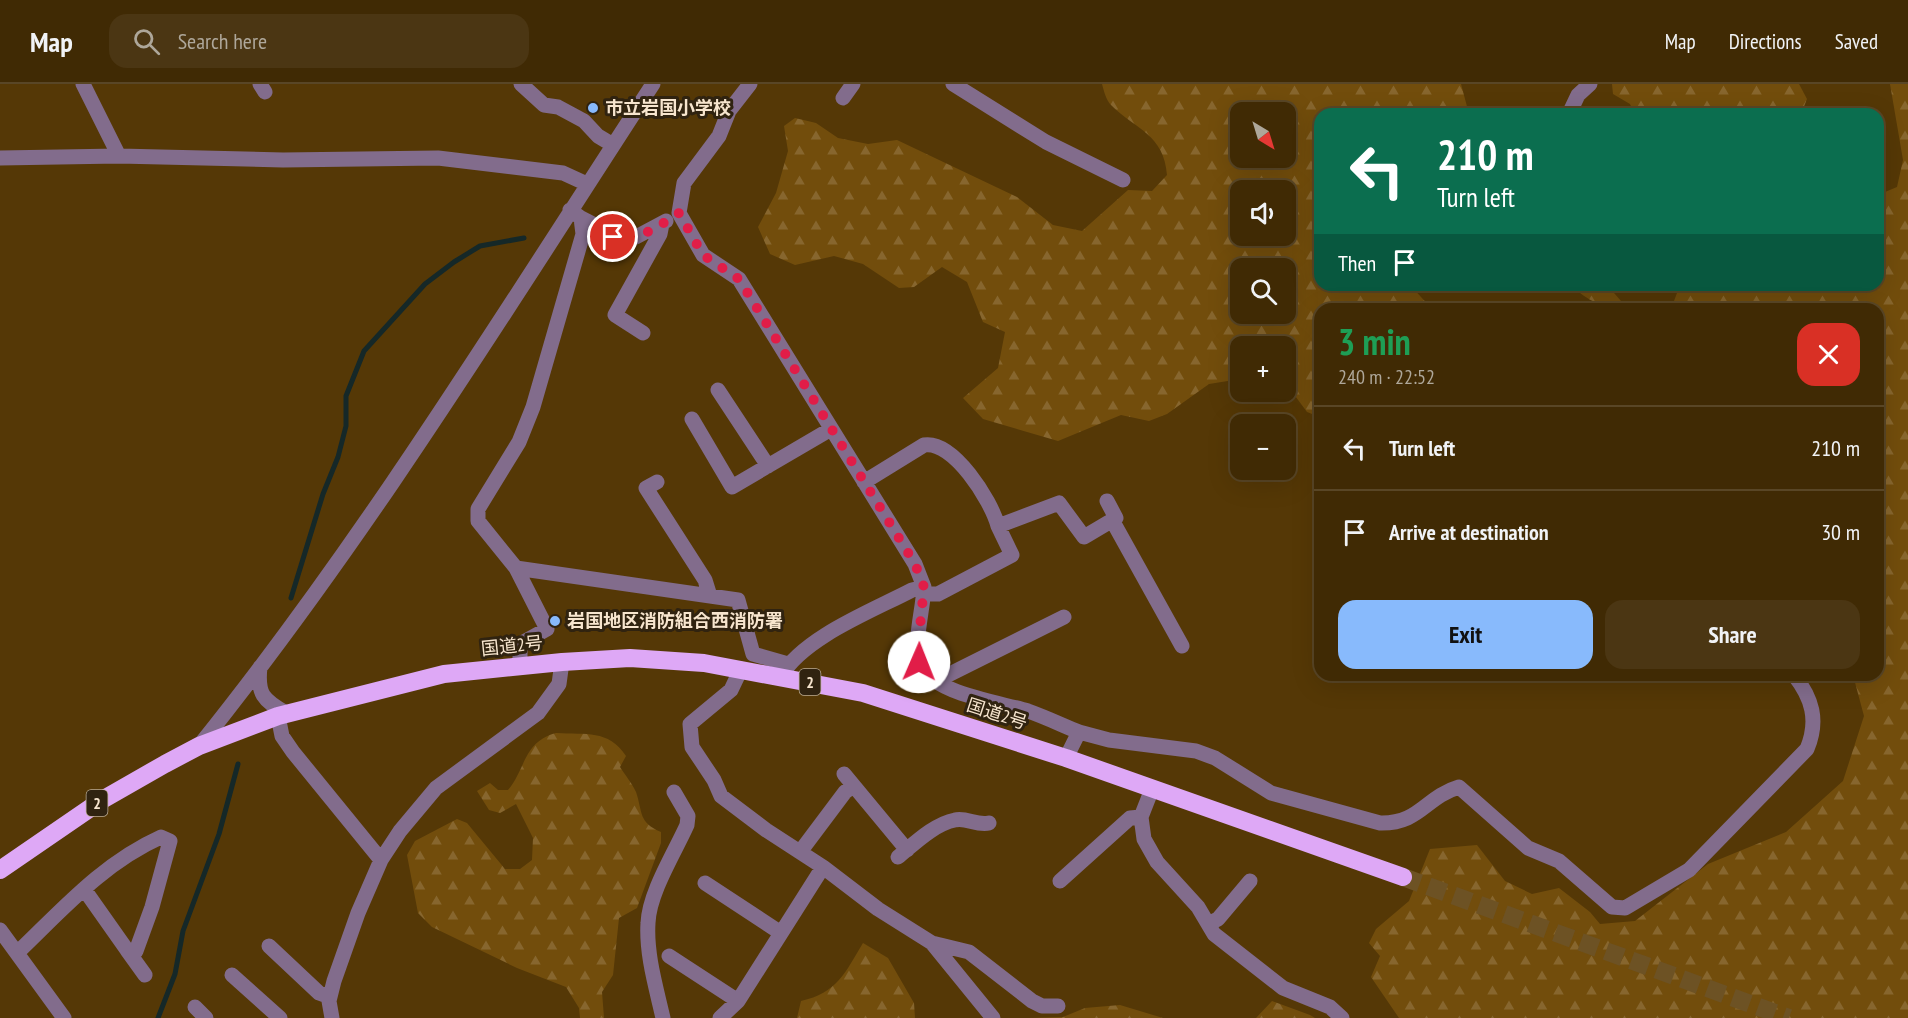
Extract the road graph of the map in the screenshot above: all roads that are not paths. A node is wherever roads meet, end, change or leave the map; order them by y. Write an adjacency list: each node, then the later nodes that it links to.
1 (83, 84): 11 (street)
2 (521, 84): 10 (street)
3 (653, 84): 10 (street)
4 (750, 84): 15 (street)
5 (853, 84): 8 (street)
6 (953, 84): 13 (street)
7 (1590, 84): 9 (street)
8 (843, 98)
9 (1572, 108)
10 (613, 145): 14 (street)
11 (119, 156): 12 (street); 14 (street)
12 (0, 158)
13 (1123, 180)
14 (587, 184): 16 (street)
15 (679, 213): 17 (street); 21 (street)
16 (576, 214): 17 (street); 28 (street); 34 (street)
17 (662, 224): 18 (street)
18 (644, 333)
19 (718, 390): 22 (street)
20 (692, 419): 22 (street)
21 (831, 429): 22 (street); 24 (street)
22 (768, 466)
23 (657, 482): 30 (street)
24 (864, 482): 27 (street); 29 (street)
25 (1107, 501): 26 (street)
26 (1112, 520): 27 (street); 32 (street)
27 (998, 526): 29 (street)
28 (516, 568): 30 (street); 35 (street)
29 (924, 590): 37 (street); 39 (street)
30 (710, 596): 37 (street)
31 (1064, 617): 39 (street)
32 (1182, 646)
33 (562, 662): 35 (highway, 国道2号 / 2); 36 (highway, 国道2号 / 2); 49 (street)
34 (260, 666): 40 (street); 42 (street)
35 (520, 666): 40 (highway, 国道2号 / 2)
36 (741, 669): 37 (highway, 国道2号 / 2); 48 (street)
37 (784, 670): 43 (highway, 国道2号 / 2)
38 (1799, 681): 41 (street)
39 (939, 683): 41 (street)
40 (282, 715): 42 (highway, 国道2号 / 2); 49 (street)
41 (1079, 732): 43 (street)
42 (199, 746): 51 (highway, 国道2号 / 2)
43 (1066, 758): 44 (highway, 国道2号 / 2)
44 (1152, 789): 46 (street); 52 (highway, 国道2号 / 2)
45 (674, 792): 75 (street)
46 (1141, 817): 53 (street); 57 (street)
47 (989, 823): 48 (street)
48 (800, 852): 50 (street)
49 (381, 860): 67 (street)
50 (823, 867): 59 (street); 60 (street)
51 (0, 870)
52 (1403, 877)
53 (1060, 881)
54 (1250, 881): 57 (street)
55 (705, 883): 59 (street)
56 (84, 889): 62 (street); 62 (street); 63 (street)
57 (1208, 924): 78 (street)
58 (0, 930): 63 (street)
59 (781, 933): 68 (street)
60 (932, 944): 69 (street); 77 (street)
61 (269, 946): 67 (street)
62 (127, 950): 65 (street)
63 (17, 952): 71 (street)
64 (669, 956): 68 (street)
65 (146, 975)
66 (232, 975): 73 (street)
67 (330, 997): 74 (street)
68 (738, 1001): 76 (street)
69 (1058, 1006)
70 (195, 1007): 72 (street)
71 (64, 1018)
72 (206, 1018)
73 (280, 1018)
74 (332, 1018)
75 (663, 1018)
76 (720, 1018)
77 (993, 1018)
78 (1342, 1018)

